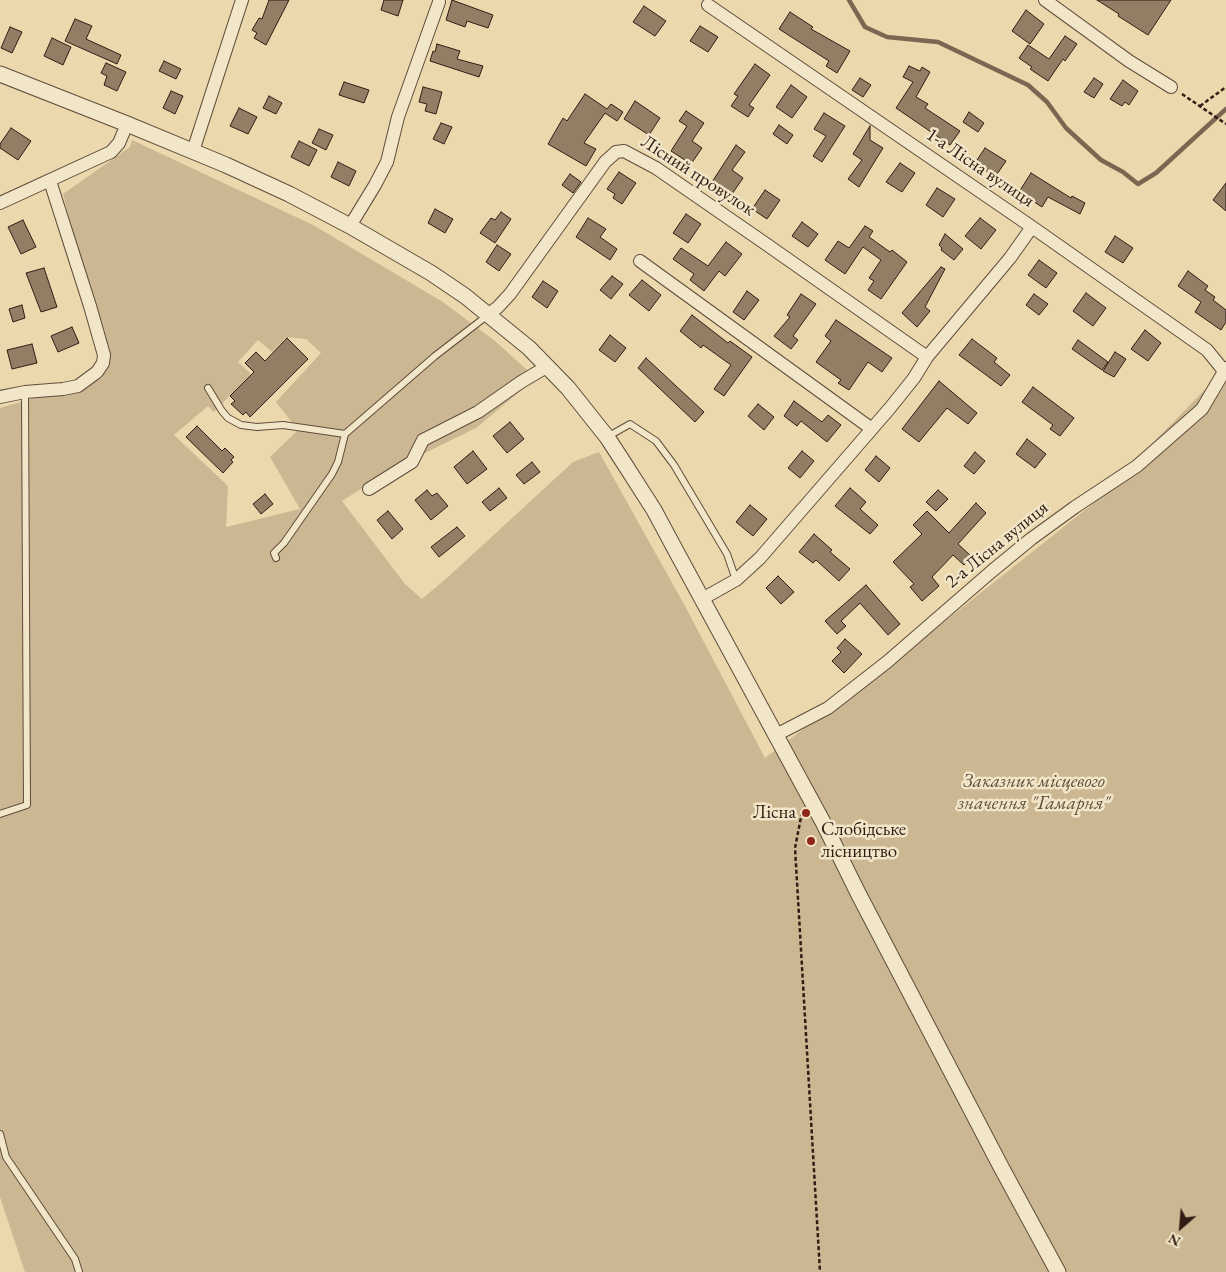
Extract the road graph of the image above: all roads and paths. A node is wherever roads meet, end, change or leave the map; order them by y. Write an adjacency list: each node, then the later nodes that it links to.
1 (242, 0): 11 (street)
2 (1045, 0): 7 (street)
3 (439, 2): 14 (street)
4 (708, 5): 15 (street, 1-а Лісна вулиця)
5 (0, 74): 9 (street)
6 (1226, 86): 8 (path)
7 (1171, 87): 8 (path)
8 (1200, 106): 10 (path)
9 (127, 124): 11 (street); 12 (street)
10 (1226, 124)
11 (193, 151): 14 (street)
12 (50, 181): 13 (street); 22 (street)
13 (0, 203)
14 (350, 226): 17 (street)
15 (1032, 227): 18 (street); 20 (street, 1-а Лісна вулиця)
16 (640, 261): 24 (street)
17 (489, 314): 18 (street, Лісний провулок); 19 (street); 25 (lane)
18 (927, 357): 24 (street)
19 (548, 366): 26 (street); 27 (street)
20 (1225, 369): 31 (street, 2-а Лісна вулиця)
21 (208, 388): 25 (lane)
22 (25, 392): 23 (street); 33 (lane)
23 (0, 396)
24 (872, 429): 29 (street)
25 (345, 434): 28 (lane)
26 (607, 437): 29 (lane); 30 (street)
27 (370, 490)
28 (276, 558)
29 (736, 580): 30 (street)
30 (702, 599): 31 (street)
31 (776, 735): 32 (street)
32 (806, 790): 36 (path); 37 (street)
33 (0, 814)
34 (0, 1134): 35 (lane)
35 (79, 1272)
36 (820, 1272)
37 (1058, 1272)

